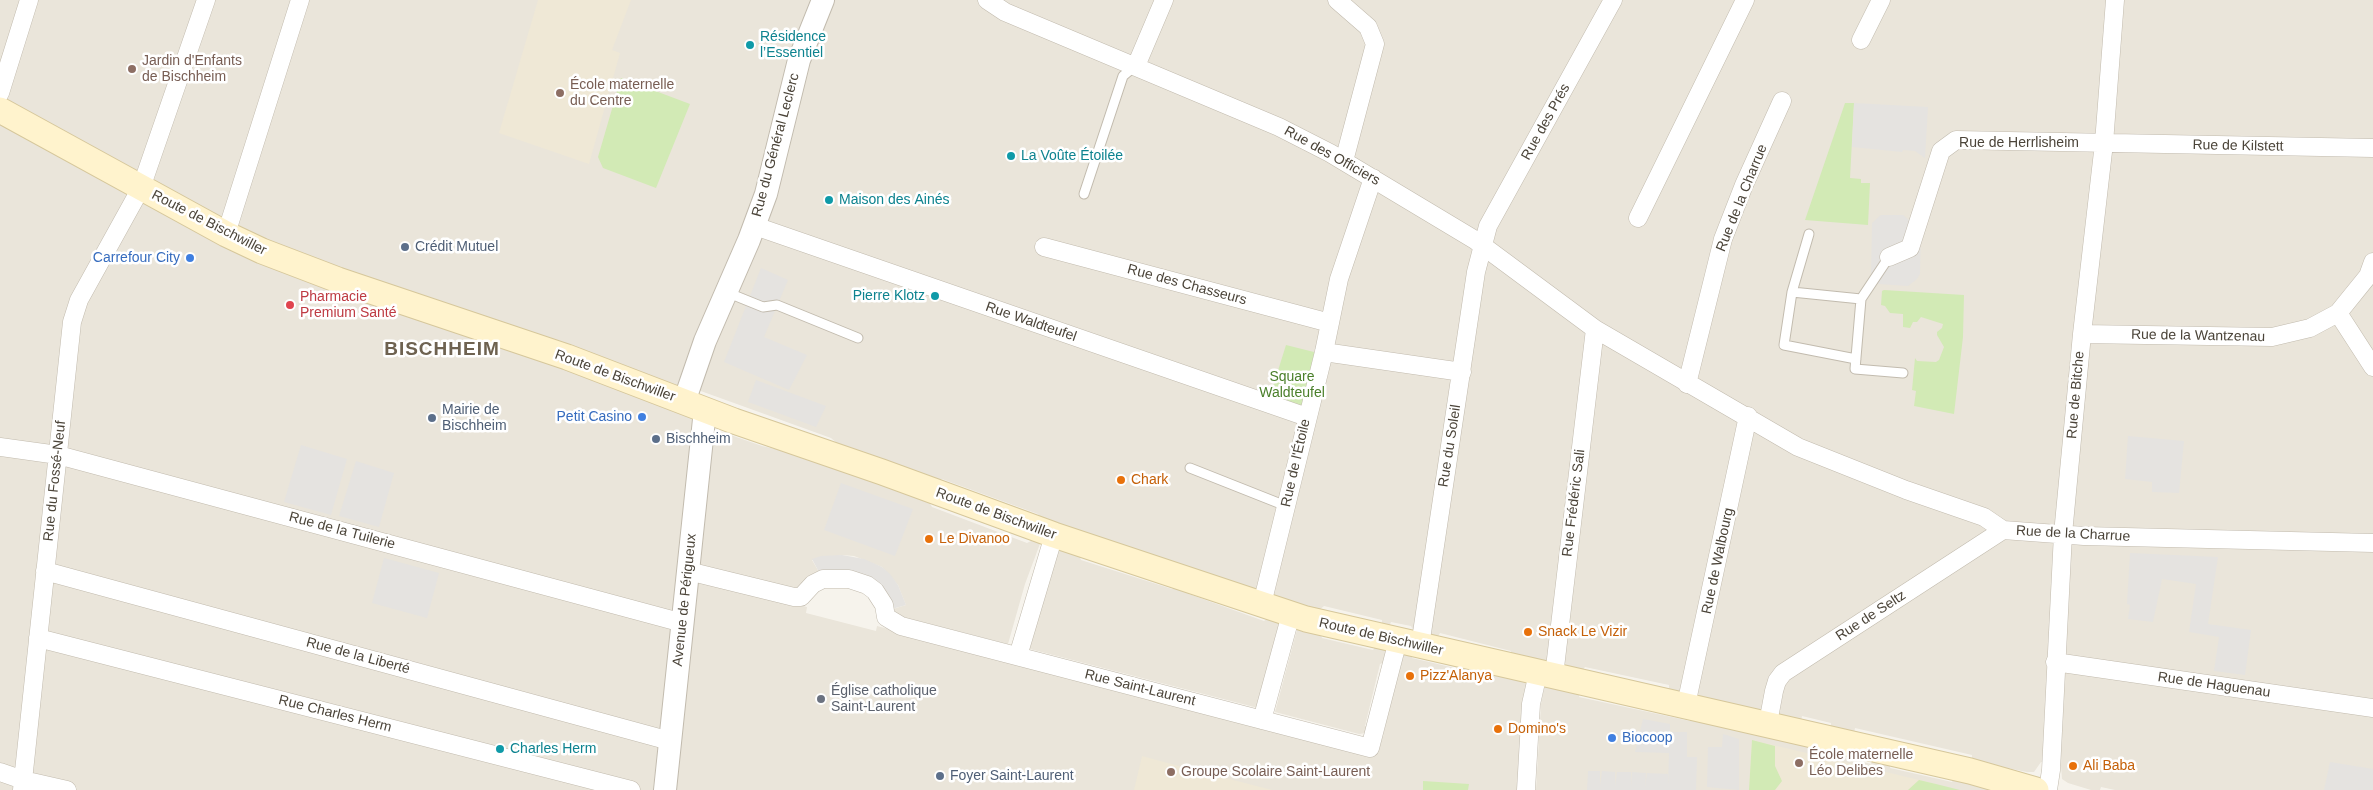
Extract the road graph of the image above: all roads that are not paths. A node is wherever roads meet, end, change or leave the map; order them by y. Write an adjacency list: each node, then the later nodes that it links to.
1 (29, 0): 14 (street)
2 (206, 0): 21 (street, Rue du Fossé-Neuf)
3 (300, 0): 25 (street)
4 (823, 0): 24 (street, Rue du Général Leclerc)
5 (987, 0): 13 (street, Rue des Officiers)
6 (1164, 0): 13 (street)
7 (1337, 0): 19 (street)
8 (1613, 0): 28 (street, Rue des Prés)
9 (1744, 0): 23 (street)
10 (1881, 0): 12 (street)
11 (2115, 0): 17 (street, Rue de Bitche)
12 (1861, 40)
13 (1136, 66): 19 (street, Rue des Officiers); 22 (lane)
14 (0, 93)
15 (1782, 101): 45 (street, Rue de la Charrue)
16 (0, 110): 21 (main road, Route de Bischwiller)
17 (2104, 143): 18 (street, Rue de Kilstett); 29 (street, Rue de Herrlisheim); 37 (street, Rue de Bitche)
18 (2373, 148)
19 (1344, 161): 20 (street, Rue des Officiers)
20 (1373, 178): 28 (street, Rue des Officiers); 35 (street, Rue de l'Étoile)
21 (141, 188): 25 (main road, Route de Bischwiller); 50 (street, Rue du Fossé-Neuf)
22 (1084, 194)
23 (1638, 218)
24 (755, 226): 31 (street, Rue du Général Leclerc); 48 (street, Rue Waldteufel)
25 (226, 234): 46 (main road, Route de Bischwiller)
26 (1809, 234): 32 (lane)
27 (1044, 247): 35 (street, Rue des Chasseurs)
28 (1483, 247): 36 (street, Rue des Officiers); 43 (street, Rue du Soleil)
29 (1889, 257): 33 (lane)
30 (2373, 262): 34 (street, Rue de la Wantzenau)
31 (726, 292): 38 (lane); 46 (street, Rue du Général Leclerc)
32 (1792, 292): 33 (lane); 40 (lane)
33 (1861, 299): 40 (lane)
34 (2338, 313): 37 (street, Rue de la Wantzenau); 42 (street)
35 (1330, 323): 39 (street, Rue de l'Étoile)
36 (1594, 329): 41 (street, Rue des Officiers); 66 (street, Rue Frédéric Sali)
37 (2082, 334): 54 (street, Rue de Bitche)
38 (858, 338)
39 (1324, 352): 43 (street); 48 (street, Rue de l'Étoile)
40 (1856, 359): 44 (lane)
41 (1649, 362): 45 (street, Rue de la Charrue)
42 (2373, 367)
43 (1462, 372): 63 (street, Rue du Soleil)
44 (1903, 373)
45 (1686, 384): 47 (street, Rue de la Charrue)
46 (695, 406): 55 (main road, Route de Bischwiller); 58 (street, Avenue de Périgueux)
47 (1748, 416): 53 (street, Rue de la Charrue); 67 (street, Rue de Walbourg)
48 (1307, 417): 52 (street, Rue de l'Étoile)
49 (0, 447): 50 (street, Rue de la Tuilerie)
50 (58, 454): 57 (street, Rue du Fossé-Neuf); 61 (street, Rue de la Tuilerie)
51 (1190, 468): 52 (lane)
52 (1286, 506): 59 (street, Rue de l'Étoile)
53 (2003, 530): 54 (street, Rue de la Charrue); 70 (street, Rue de Seltz)
54 (2063, 534): 56 (street, Rue de la Charrue); 65 (street, Rue de Bitche)
55 (1054, 535): 59 (main road, Route de Bischwiller); 64 (street)
56 (2373, 543)
57 (45, 571): 62 (street, Rue du Fossé-Neuf); 71 (street, Rue de la Liberté)
58 (688, 571): 61 (street, Avenue de Périgueux); 64 (street, Rue Saint-Laurent)
59 (1262, 604): 60 (main road, Route de Bischwiller)
60 (1291, 614): 63 (main road, Route de Bischwiller); 69 (street)
61 (683, 623): 71 (street, Avenue de Périgueux)
62 (38, 638): 73 (street, Rue du Fossé-Neuf); 76 (street, Rue Charles Herm)
63 (1409, 643): 66 (main road, Route de Bischwiller); 69 (street, Rue Saint-Laurent)
64 (1018, 656): 69 (street, Rue Saint-Laurent)
65 (2055, 662): 68 (street, Rue de Haguenau); 79 (street, Rue de Bitche)
66 (1546, 674): 67 (main road, Route de Bischwiller); 78 (street, Rue Frédéric Sali)
67 (1686, 705): 70 (main road, Route de Bischwiller)
68 (2373, 708)
69 (1262, 720)
70 (1768, 723): 74 (main road, Route de Bischwiller)
71 (670, 741): 77 (street, Avenue de Périgueux)
72 (0, 772): 73 (street)
73 (23, 785): 75 (street)
74 (2004, 786): 79 (main road, Route de Bischwiller)
75 (67, 790)
76 (631, 790)
77 (665, 790)
78 (1526, 790)
79 (2036, 790)

